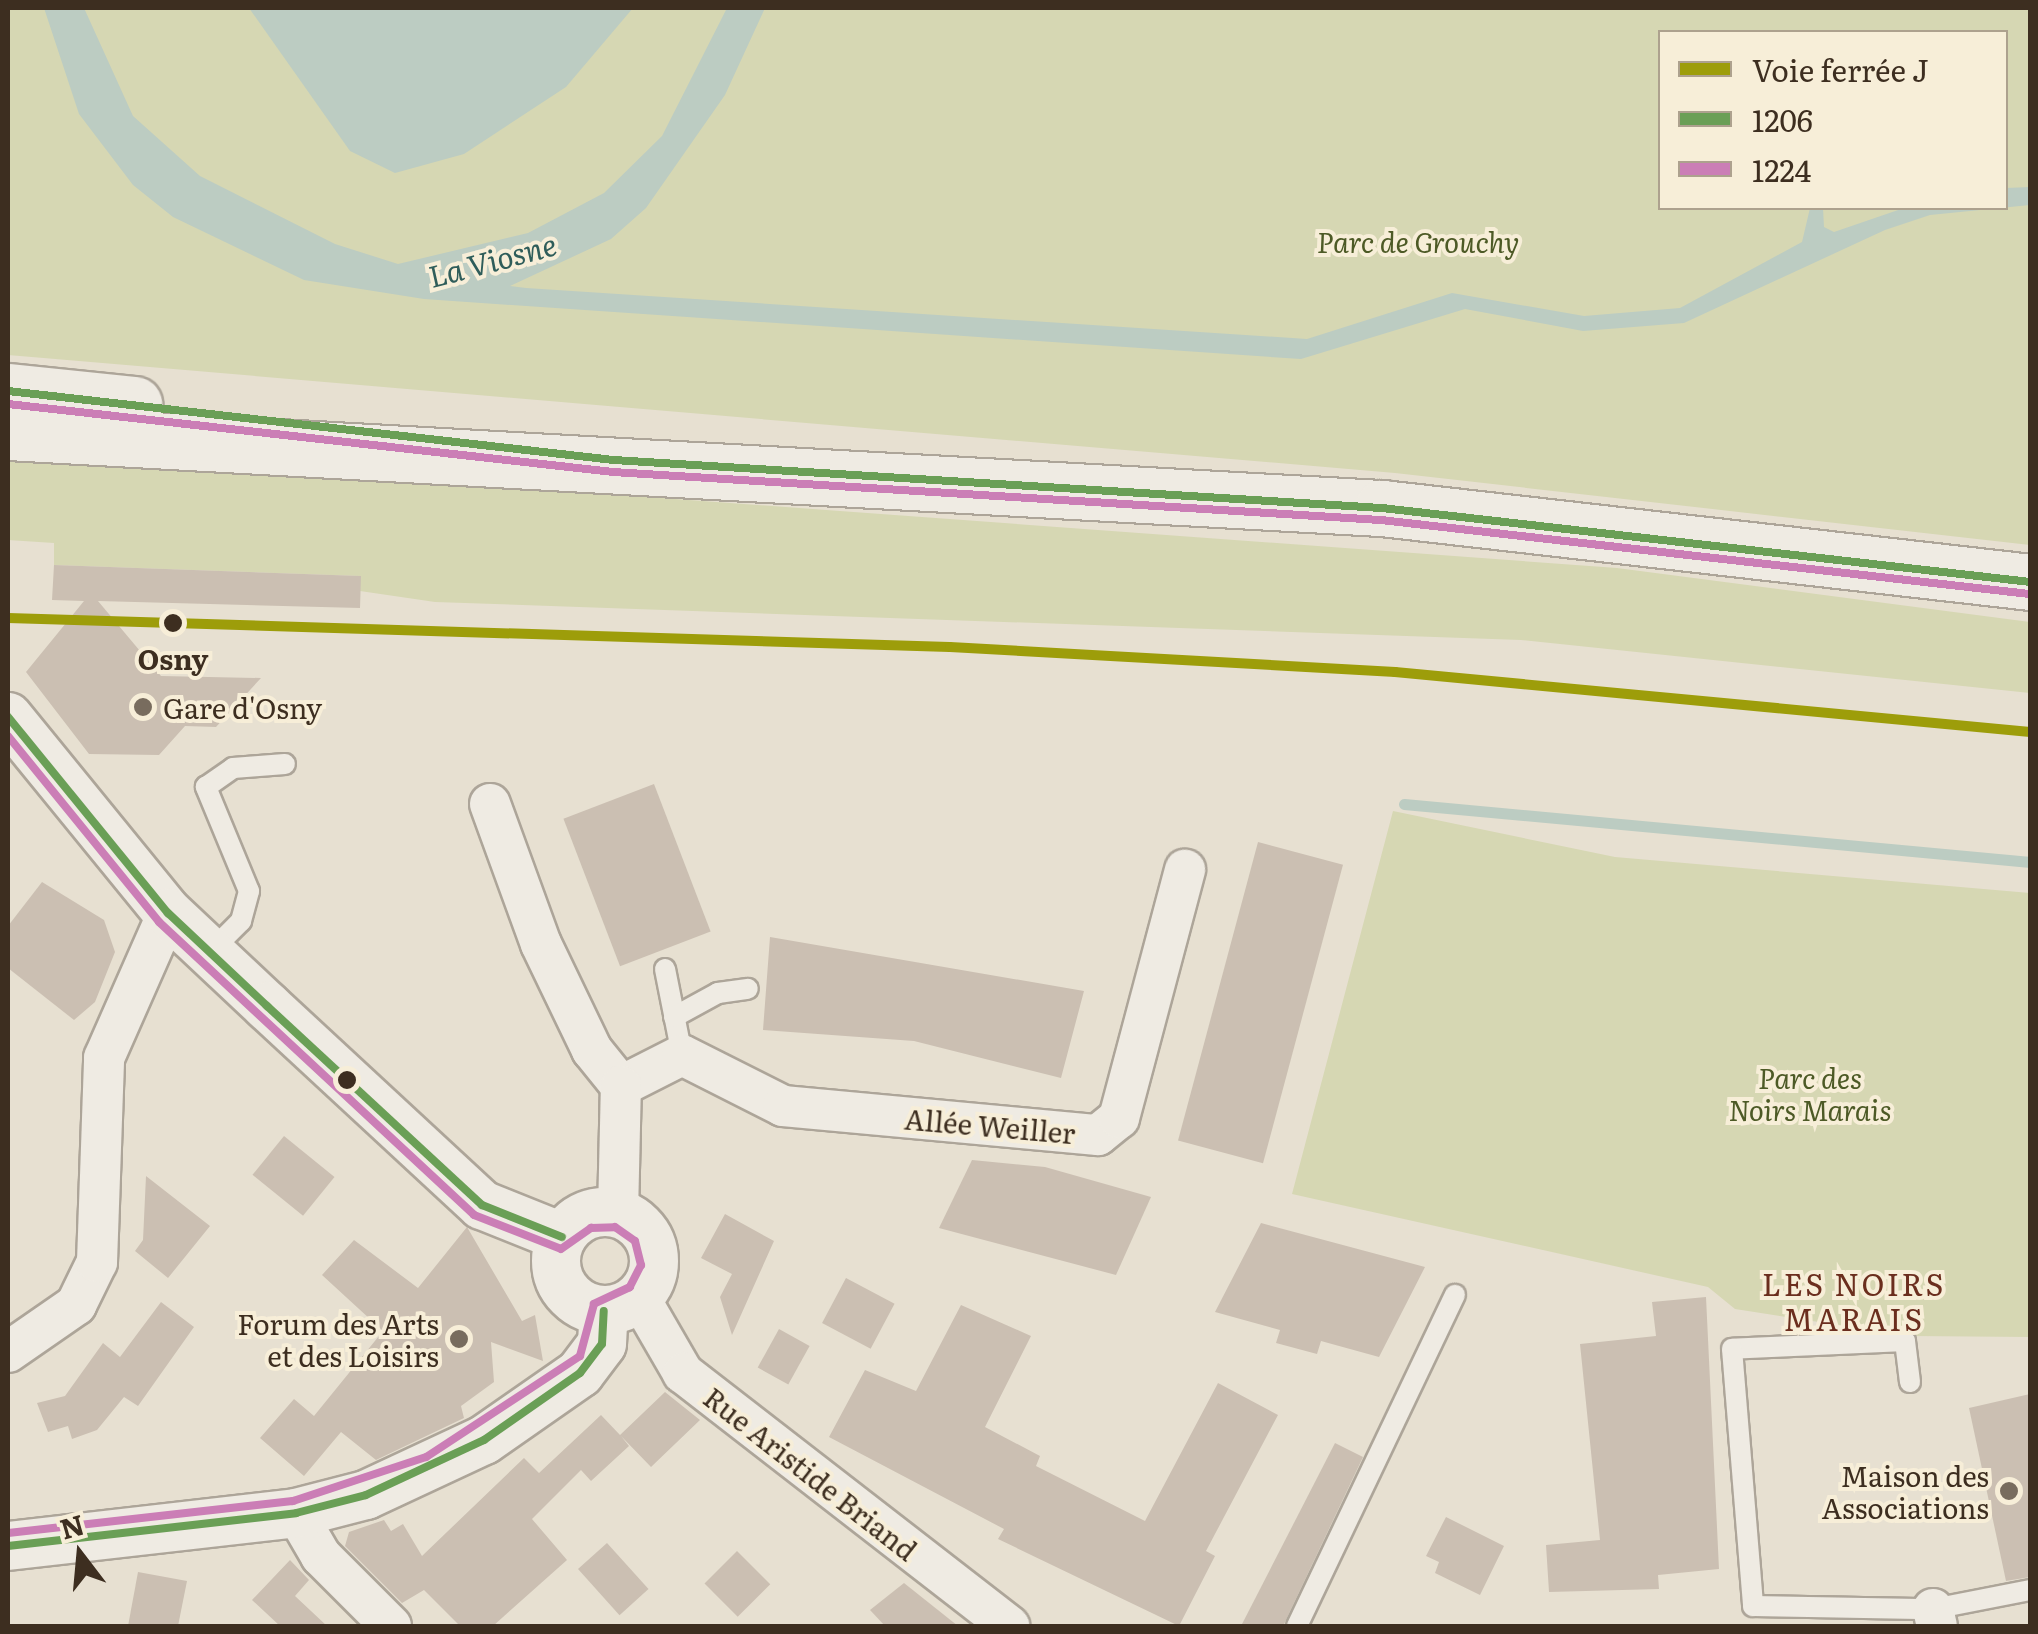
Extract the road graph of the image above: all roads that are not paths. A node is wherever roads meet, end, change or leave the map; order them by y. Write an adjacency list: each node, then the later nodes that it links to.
1 (8, 391): 3 (main road)
2 (8, 432): 3 (main road)
3 (614, 460): 4 (main road)
4 (2030, 582)
5 (8, 716): 9 (street)
6 (284, 764): 10 (lane)
7 (490, 804): 14 (street)
8 (1185, 870): 13 (street, Allée Weiller)
9 (168, 913): 10 (street); 19 (street)
10 (210, 952): 16 (street)
11 (665, 969): 13 (lane)
12 (748, 989): 13 (lane)
13 (678, 1036): 14 (street)
14 (621, 1086): 15 (street)
15 (618, 1214): 16 (street); 18 (street)
16 (562, 1237): 18 (street)
17 (1456, 1295): 27 (lane)
18 (622, 1304): 21 (street); 26 (street, Rue Aristide Briand)
19 (8, 1352)
20 (1910, 1382): 24 (lane)
21 (296, 1512): 22 (street); 25 (street)
22 (8, 1546)
23 (2030, 1590): 24 (lane)
24 (1935, 1618)
25 (391, 1626)
26 (1008, 1626)
27 (1297, 1626)

